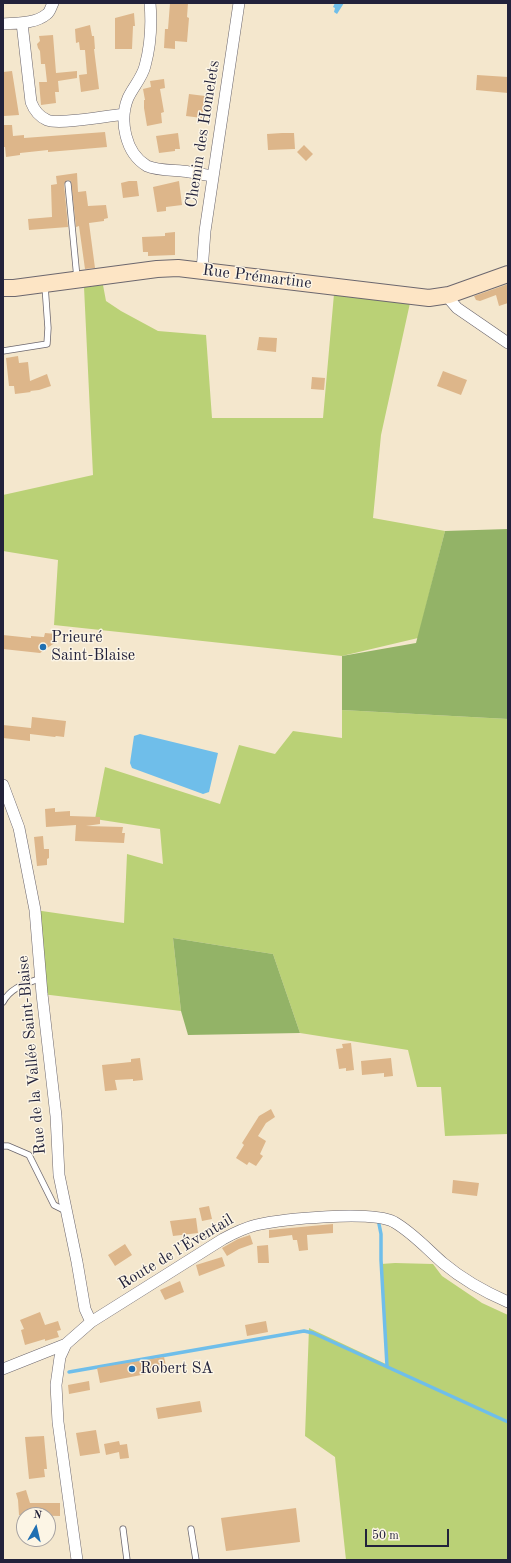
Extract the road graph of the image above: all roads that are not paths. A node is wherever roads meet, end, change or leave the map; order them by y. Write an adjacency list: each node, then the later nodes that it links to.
1 (53, 3): 4 (street)
2 (150, 3): 6 (street)
3 (239, 3): 7 (street, Chemin des Homelets)
4 (22, 23): 5 (street); 6 (street)
5 (3, 24)
6 (124, 114): 7 (street)
7 (213, 176): 9 (street, Chemin des Homelets)
8 (68, 184): 11 (lane)
9 (202, 271): 11 (street, Rue Prémartine); 14 (street, Rue Prémartine)
10 (508, 274): 14 (street, Rue Prémartine)
11 (77, 279): 12 (street, Rue Prémartine)
12 (45, 284): 13 (street, Rue Prémartine); 16 (lane)
13 (3, 288)
14 (449, 295): 15 (street)
15 (508, 343)
16 (3, 351)
17 (3, 787): 18 (street, Rue de la Vallée Saint-Blaise)
18 (41, 978): 19 (lane); 21 (street, Rue de la Vallée Saint-Blaise)
19 (3, 1002)
20 (3, 1146): 21 (lane)
21 (66, 1211): 23 (street, Rue de la Vallée Saint-Blaise)
22 (508, 1302): 23 (street, Route de l'Éventail)
23 (91, 1322): 24 (street, Route de l'Éventail)
24 (66, 1344): 25 (street); 28 (street, Route de l'Éventail)
25 (3, 1368)
26 (123, 1529): 29 (lane)
27 (191, 1529): 30 (lane)
28 (77, 1560)
29 (127, 1560)
30 (196, 1560)

